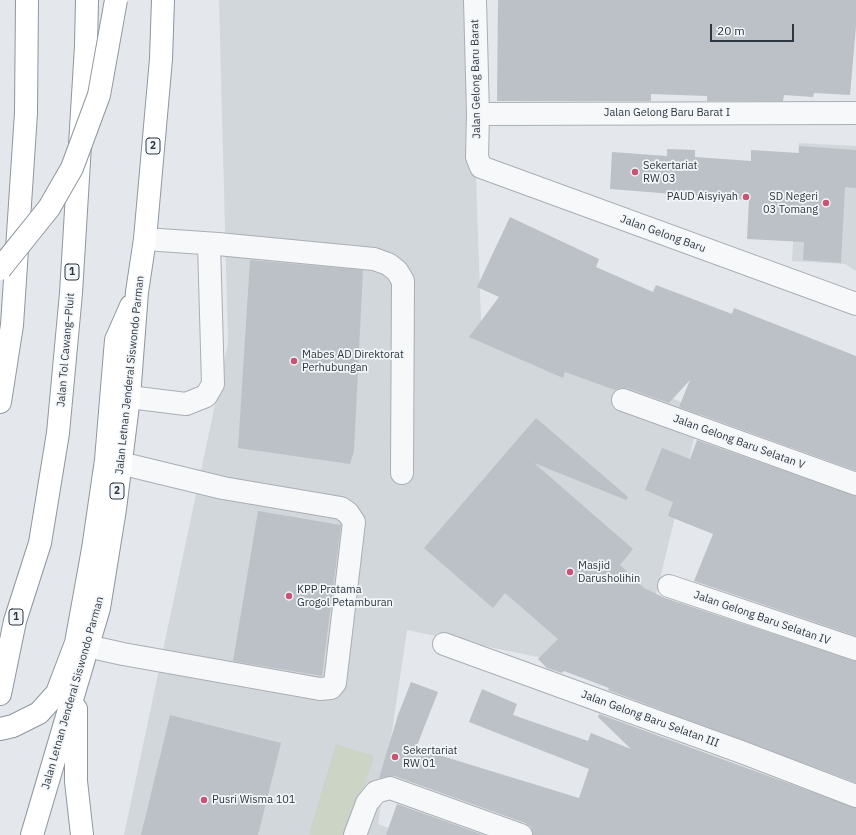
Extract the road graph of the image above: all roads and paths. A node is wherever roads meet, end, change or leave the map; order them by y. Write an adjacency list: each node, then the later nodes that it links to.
1 (27, 0): 16 (highway, bridge)
2 (87, 0): 25 (highway, Jalan Tol Cawang–Pluit / 1, bridge)
3 (116, 0): 11 (highway, bridge)
4 (163, 0): 9 (highway, Jalan Letnan Jenderal Siswondo Parman / 2)
5 (475, 0): 7 (street, Jalan Gelong Baru Barat)
6 (856, 113): 7 (street, Jalan Gelong Baru Barat I)
7 (478, 114): 8 (street, Jalan Gelong Baru Barat)
8 (476, 157): 13 (street, Jalan Gelong Baru)
9 (145, 239): 10 (street); 12 (highway, Jalan Letnan Jenderal Siswondo Parman / 2)
10 (209, 244): 14 (street); 18 (street)
11 (0, 269)
12 (137, 292): 14 (highway, Jalan Letnan Jenderal Siswondo Parman / 2); 26 (highway)
13 (856, 304)
14 (129, 398): 17 (highway, Jalan Letnan Jenderal Siswondo Parman / 2)
15 (623, 400): 19 (street, Jalan Gelong Baru Selatan V)
16 (0, 402)
17 (120, 463): 22 (highway, Jalan Letnan Jenderal Siswondo Parman / 2); 22 (street)
18 (402, 473)
19 (856, 484)
20 (669, 586): 23 (street, Jalan Gelong Baru Selatan IV)
21 (444, 644): 27 (street, Jalan Gelong Baru Selatan III)
22 (87, 646): 24 (highway, Jalan Letnan Jenderal Siswondo Parman / 2)
23 (856, 649)
24 (76, 686): 28 (highway, Jalan Letnan Jenderal Siswondo Parman / 2); 29 (highway)
25 (0, 694)
26 (0, 729)
27 (856, 796)
28 (32, 835)
29 (82, 835)
30 (355, 835): 31 (street)
31 (521, 835)

